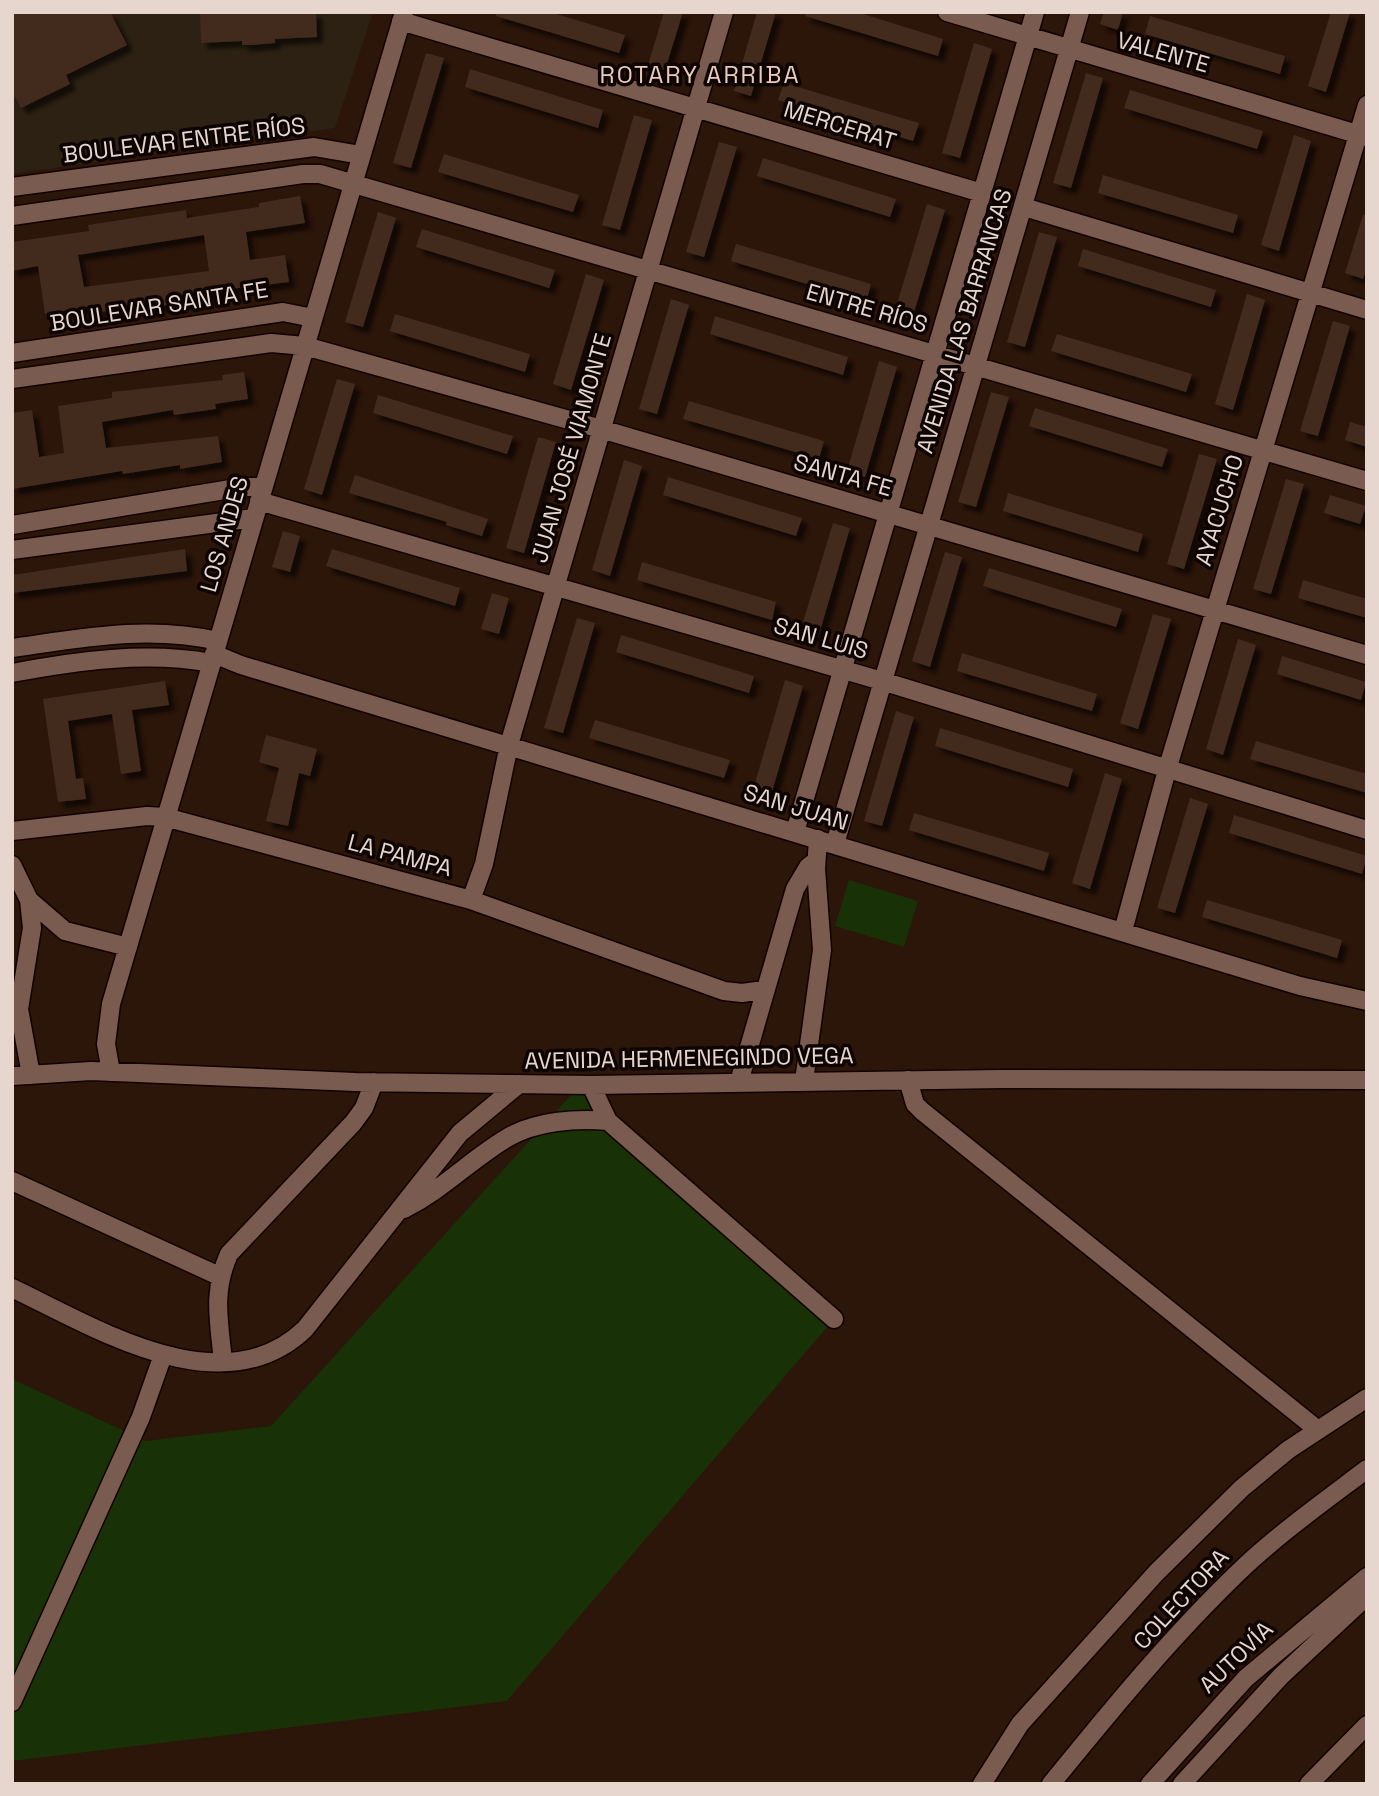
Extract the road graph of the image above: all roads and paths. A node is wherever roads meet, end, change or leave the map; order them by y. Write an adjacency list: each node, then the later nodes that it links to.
1 (724, 12): 9 (street, JUAN JOSÉ VIAMONTE)
2 (947, 12): 6 (street, VALENTE)
3 (1035, 12): 6 (street, AVENIDA LAS BARRANCAS)
4 (1080, 12): 7 (street, AVENIDA LAS BARRANCAS)
5 (403, 17): 9 (street, MERCERAT); 11 (street, LOS ANDES)
6 (1028, 37): 7 (street, VALENTE); 14 (street, AVENIDA LAS BARRANCAS)
7 (1069, 50): 10 (street, VALENTE); 15 (street, AVENIDA LAS BARRANCAS)
8 (1367, 105): 10 (street, AYACUCHO)
9 (696, 108): 14 (street, MERCERAT); 17 (street, JUAN JOSÉ VIAMONTE)
10 (1362, 136): 18 (street, AYACUCHO)
11 (361, 155): 12 (street, LOS ANDES); 13 (street, BOULEVAR ENTRE RÍOS)
12 (354, 182): 16 (street); 17 (street, ENTRE RÍOS); 20 (street, LOS ANDES)
13 (12, 187)
14 (982, 193): 23 (street, AVENIDA LAS BARRANCAS)
15 (1024, 207): 18 (street); 24 (street, AVENIDA LAS BARRANCAS)
16 (12, 216)
17 (648, 269): 23 (street, ENTRE RÍOS); 26 (street, JUAN JOSÉ VIAMONTE)
18 (1309, 293): 19 (street); 27 (street, AYACUCHO)
19 (1367, 310)
20 (313, 317): 21 (street, LOS ANDES); 22 (street, BOULEVAR SANTA FE)
21 (305, 346): 25 (street); 26 (street, SANTA FE); 29 (street, LOS ANDES)
22 (12, 353)
23 (935, 354): 24 (street, ENTRE RÍOS); 30 (street, AVENIDA LAS BARRANCAS)
24 (976, 366): 27 (street, ENTRE RÍOS); 31 (street, AVENIDA LAS BARRANCAS)
25 (12, 379)
26 (601, 429): 30 (street, SANTA FE); 34 (street, JUAN JOSÉ VIAMONTE)
27 (1263, 451): 28 (street, ENTRE RÍOS); 35 (street, AYACUCHO)
28 (1367, 481)
29 (259, 502): 32 (street); 33 (street); 34 (street, SAN LUIS); 37 (street, LOS ANDES)
30 (888, 514): 31 (street, SANTA FE); 39 (street, AVENIDA LAS BARRANCAS)
31 (928, 524): 35 (street, SANTA FE); 41 (street, AVENIDA LAS BARRANCAS)
32 (12, 525)
33 (12, 550)
34 (556, 586): 39 (street, SAN LUIS); 42 (street, JUAN JOSÉ VIAMONTE)
35 (1215, 610): 38 (street, SANTA FE); 43 (street, AYACUCHO)
36 (12, 648): 37 (street)
37 (214, 653): 40 (street); 42 (street, SAN JUAN); 44 (street, LOS ANDES)
38 (1367, 655)
39 (843, 670): 41 (street, SAN LUIS); 47 (street, AVENIDA LAS BARRANCAS)
40 (12, 673)
41 (882, 681): 43 (street, SAN LUIS); 48 (street, AVENIDA LAS BARRANCAS)
42 (509, 745): 47 (street, SAN JUAN); 52 (street, JUAN JOSÉ VIAMONTE)
43 (1167, 770): 45 (street, SAN LUIS); 53 (street, AYACUCHO)
44 (165, 817): 46 (street, LA PAMPA); 52 (street, LA PAMPA); 54 (street, LOS ANDES)
45 (1367, 830)
46 (12, 831)
47 (795, 832): 48 (street, SAN JUAN)
48 (826, 842): 49 (street, AVENIDA LAS BARRANCAS); 53 (street, SAN JUAN)
49 (816, 861): 55 (street); 62 (street, AVENIDA LAS BARRANCAS)
50 (12, 865): 51 (street)
51 (29, 900): 54 (street); 58 (street)
52 (471, 900): 55 (street, LA PAMPA)
53 (1123, 931): 56 (street, SAN JUAN)
54 (128, 947): 57 (street, LOS ANDES)
55 (764, 990): 64 (street)
56 (1367, 1001)
57 (111, 1072): 58 (street, AVENIDA HERMENEGINDO VEGA); 63 (street, AVENIDA HERMENEGINDO VEGA)
58 (32, 1075): 59 (street, AVENIDA HERMENEGINDO VEGA)
59 (12, 1076)
60 (908, 1080): 61 (street, AVENIDA HERMENEGINDO VEGA); 62 (street, AVENIDA HERMENEGINDO VEGA); 76 (street)
61 (1367, 1080)
62 (804, 1081): 64 (street, AVENIDA HERMENEGINDO VEGA)
63 (374, 1082): 65 (street, AVENIDA HERMENEGINDO VEGA); 70 (street)
64 (739, 1082): 66 (street, AVENIDA HERMENEGINDO VEGA)
65 (519, 1084): 66 (street, AVENIDA HERMENEGINDO VEGA); 69 (street)
66 (591, 1085): 67 (street)
67 (608, 1121): 69 (street); 72 (street)
68 (12, 1181): 70 (street)
69 (397, 1212): 74 (street)
70 (219, 1276): 74 (street)
71 (12, 1289): 73 (street)
72 (834, 1319)
73 (163, 1355): 74 (street); 80 (street)
74 (223, 1361)
75 (1367, 1398): 76 (street)
76 (1318, 1430): 82 (street)
77 (1367, 1469): 83 (street, COLECTORA)
78 (1367, 1577): 84 (street, AUTOVÍA)
79 (1367, 1596): 85 (street, AUTOVÍA)
80 (12, 1702)
81 (1367, 1725): 86 (street)
82 (982, 1784)
83 (1051, 1784)
84 (1150, 1784)
85 (1182, 1784)
86 (1310, 1784)

